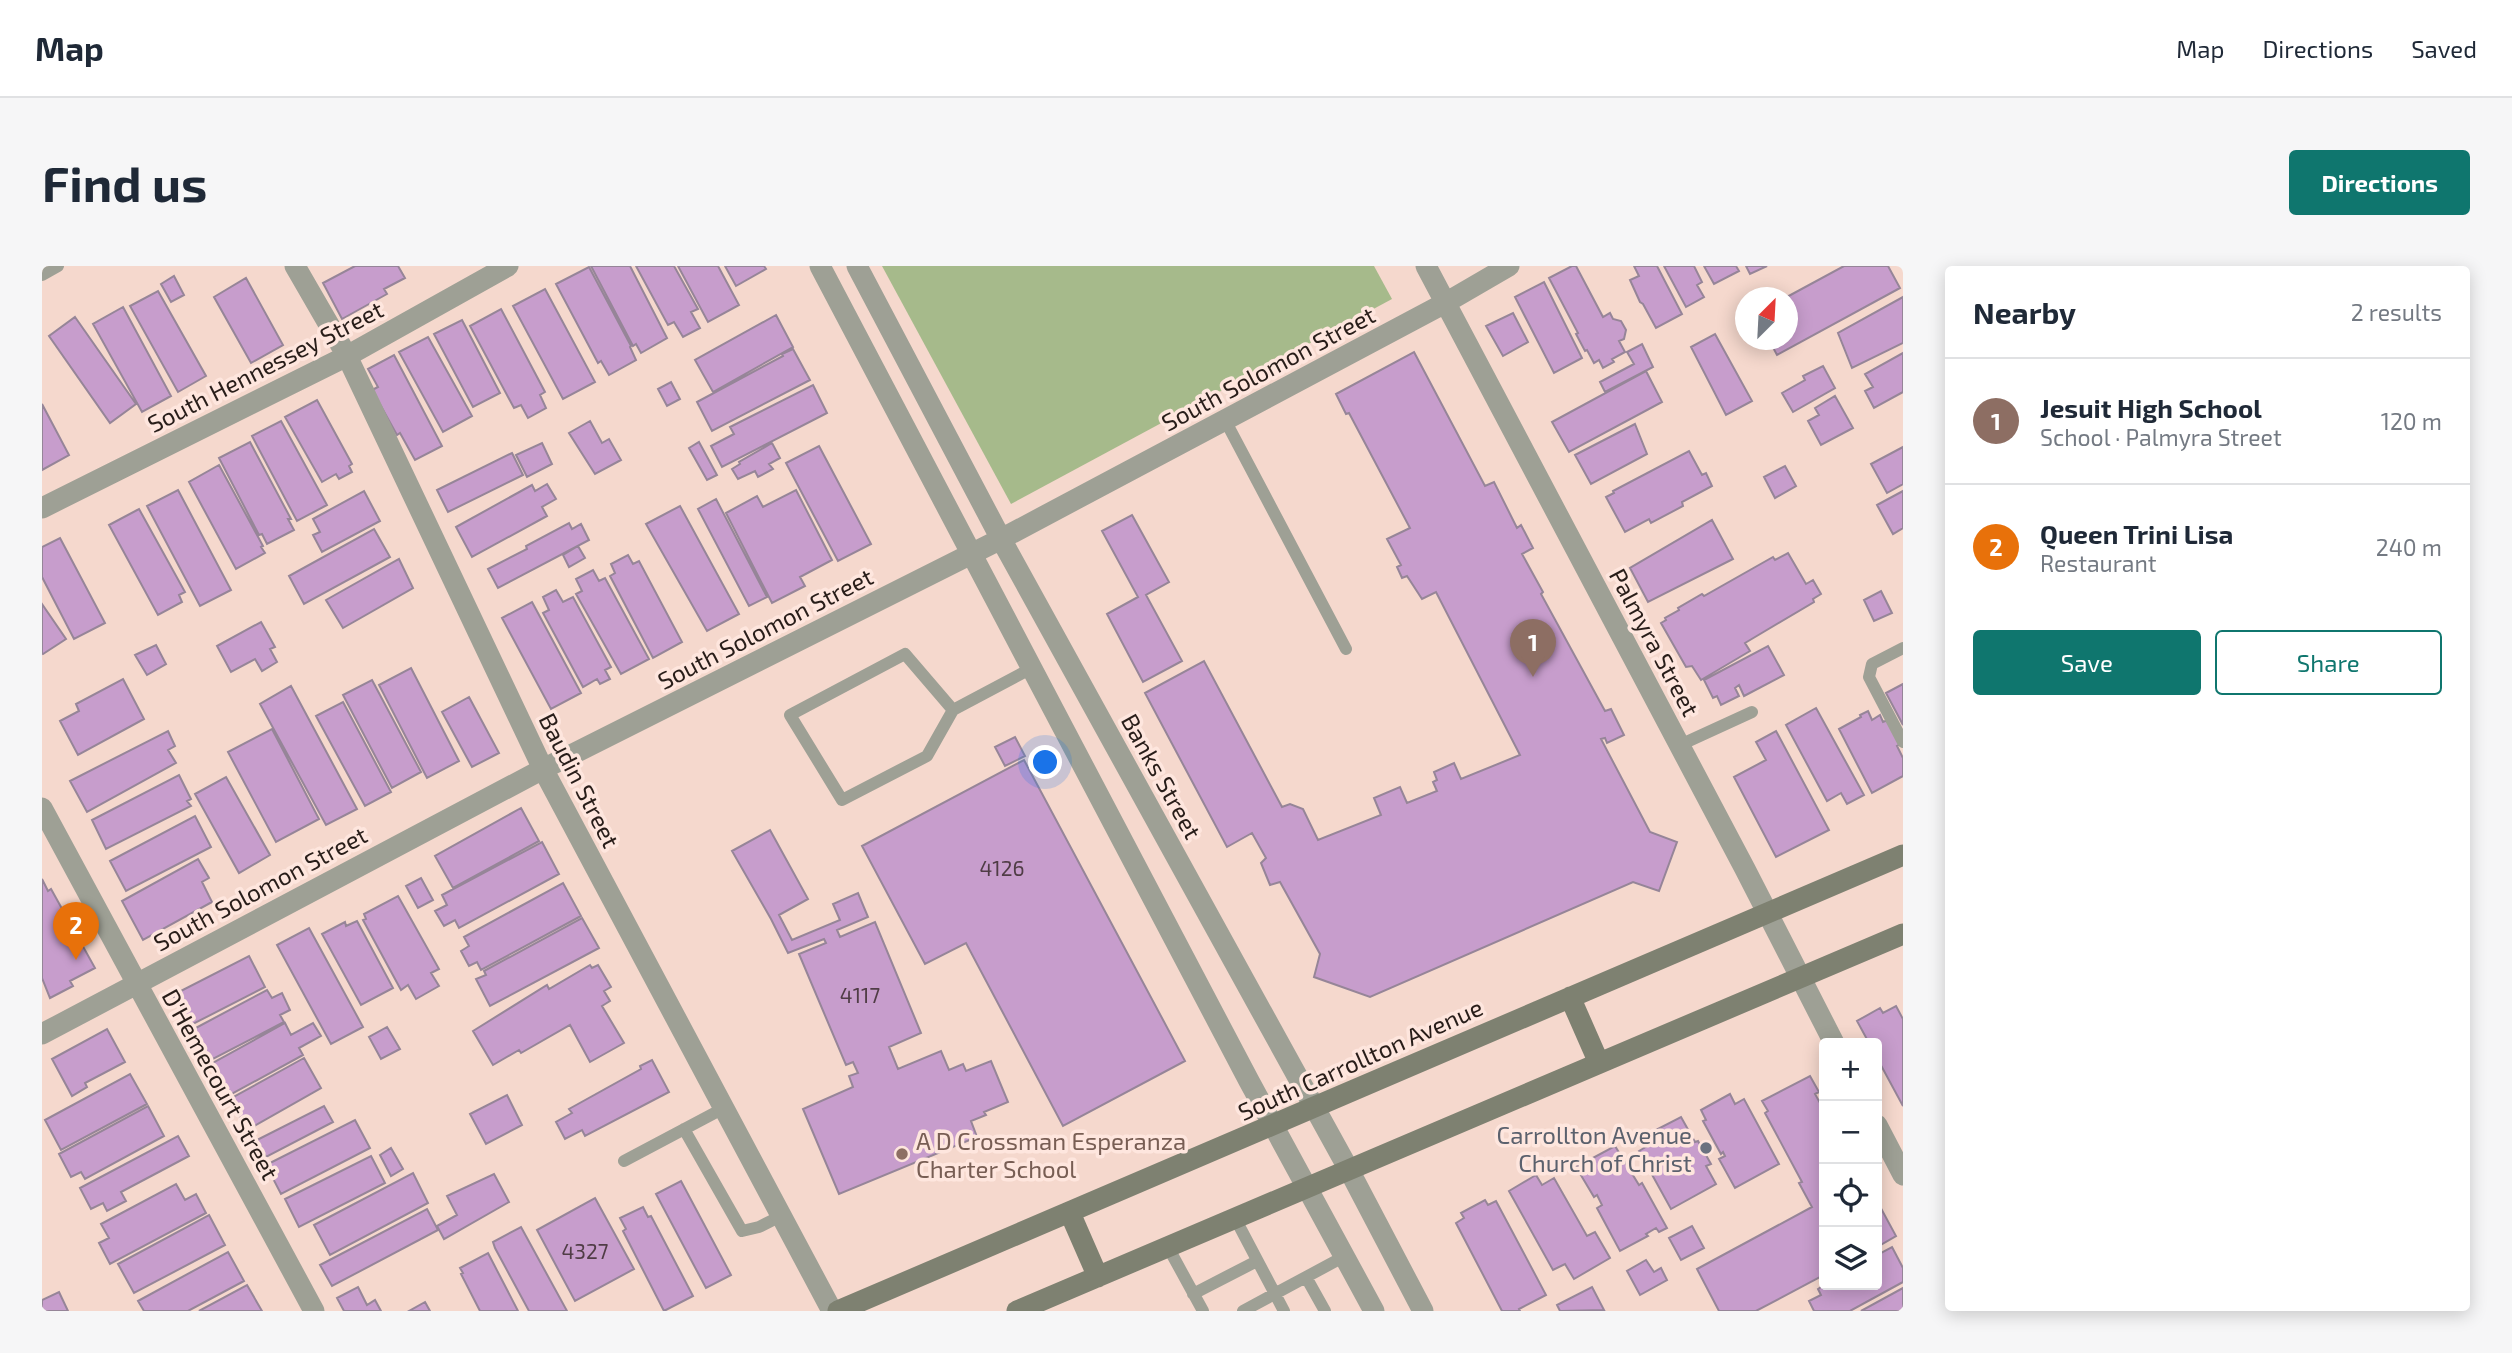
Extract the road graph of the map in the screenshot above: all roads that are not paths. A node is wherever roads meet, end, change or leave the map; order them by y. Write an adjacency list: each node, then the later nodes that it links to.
1 (58, 266): 8 (lane)
2 (295, 266): 10 (street, Baudin Street)
3 (508, 266): 10 (street, South Hennessey Street)
4 (820, 266): 14 (street)
5 (857, 266): 13 (street, Banks Street)
6 (1426, 266): 9 (street, Palmyra Street)
7 (1509, 266): 9 (street, South Solomon Street)
8 (42, 275)
9 (1447, 302): 11 (street, South Solomon Street); 21 (street, Palmyra Street)
10 (347, 356): 12 (street, South Hennessey Street); 22 (street, Baudin Street)
11 (1225, 420): 13 (street, South Solomon Street); 16 (lane)
12 (42, 508)
13 (1002, 538): 14 (street, South Solomon Street); 33 (street, Banks Street)
14 (971, 554): 17 (street); 22 (street, South Solomon Street)
15 (1903, 648): 20 (lane)
16 (1346, 649)
17 (1032, 668): 18 (lane); 35 (street)
18 (953, 710): 18 (lane)
19 (1752, 712): 21 (lane)
20 (1903, 742)
21 (1680, 746): 25 (street, Palmyra Street)
22 (543, 769): 28 (street, South Solomon Street); 34 (street, Baudin Street)
23 (42, 808): 28 (street, D'Hemecourt Street)
24 (1903, 855): 25 (main road, South Carrollton Avenue)
25 (1768, 912): 27 (street, Palmyra Street); 29 (main road, South Carrollton Avenue)
26 (1903, 934): 27 (main road)
27 (1800, 978): 31 (street, Palmyra Street); 32 (main road)
28 (136, 984): 30 (street, South Solomon Street); 53 (street, D'Hemecourt Street)
29 (1570, 997): 32 (main road); 33 (main road, South Carrollton Avenue)
30 (42, 1034)
31 (1831, 1038)
32 (1599, 1063): 39 (main road)
33 (1314, 1106): 35 (main road, South Carrollton Avenue); 39 (street, Banks Street)
34 (724, 1108): 36 (lane); 43 (street, Baudin Street)
35 (1273, 1126): 41 (street); 42 (main road, South Carrollton Avenue)
36 (684, 1129): 38 (lane); 43 (lane)
37 (1882, 1135): 40 (street)
38 (624, 1161)
39 (1349, 1170): 41 (main road); 61 (street, Banks Street)
40 (1903, 1175)
41 (1308, 1187): 44 (main road); 46 (street)
42 (1070, 1213): 48 (main road); 55 (main road, South Carrollton Avenue)
43 (781, 1216): 54 (street, Baudin Street)
44 (1235, 1218): 45 (main road); 47 (lane)
45 (1168, 1247): 48 (main road); 50 (lane)
46 (1345, 1256): 49 (lane); 52 (street)
47 (1257, 1261): 50 (lane); 51 (lane)
48 (1098, 1277): 56 (main road)
49 (1306, 1277): 51 (lane); 60 (lane)
50 (1193, 1294): 57 (lane)
51 (1275, 1294): 58 (lane); 59 (lane)
52 (1368, 1309)
53 (314, 1311)
54 (832, 1311)
55 (838, 1311)
56 (1017, 1311)
57 (1203, 1311)
58 (1243, 1311)
59 (1284, 1311)
60 (1325, 1311)
61 (1423, 1311)

